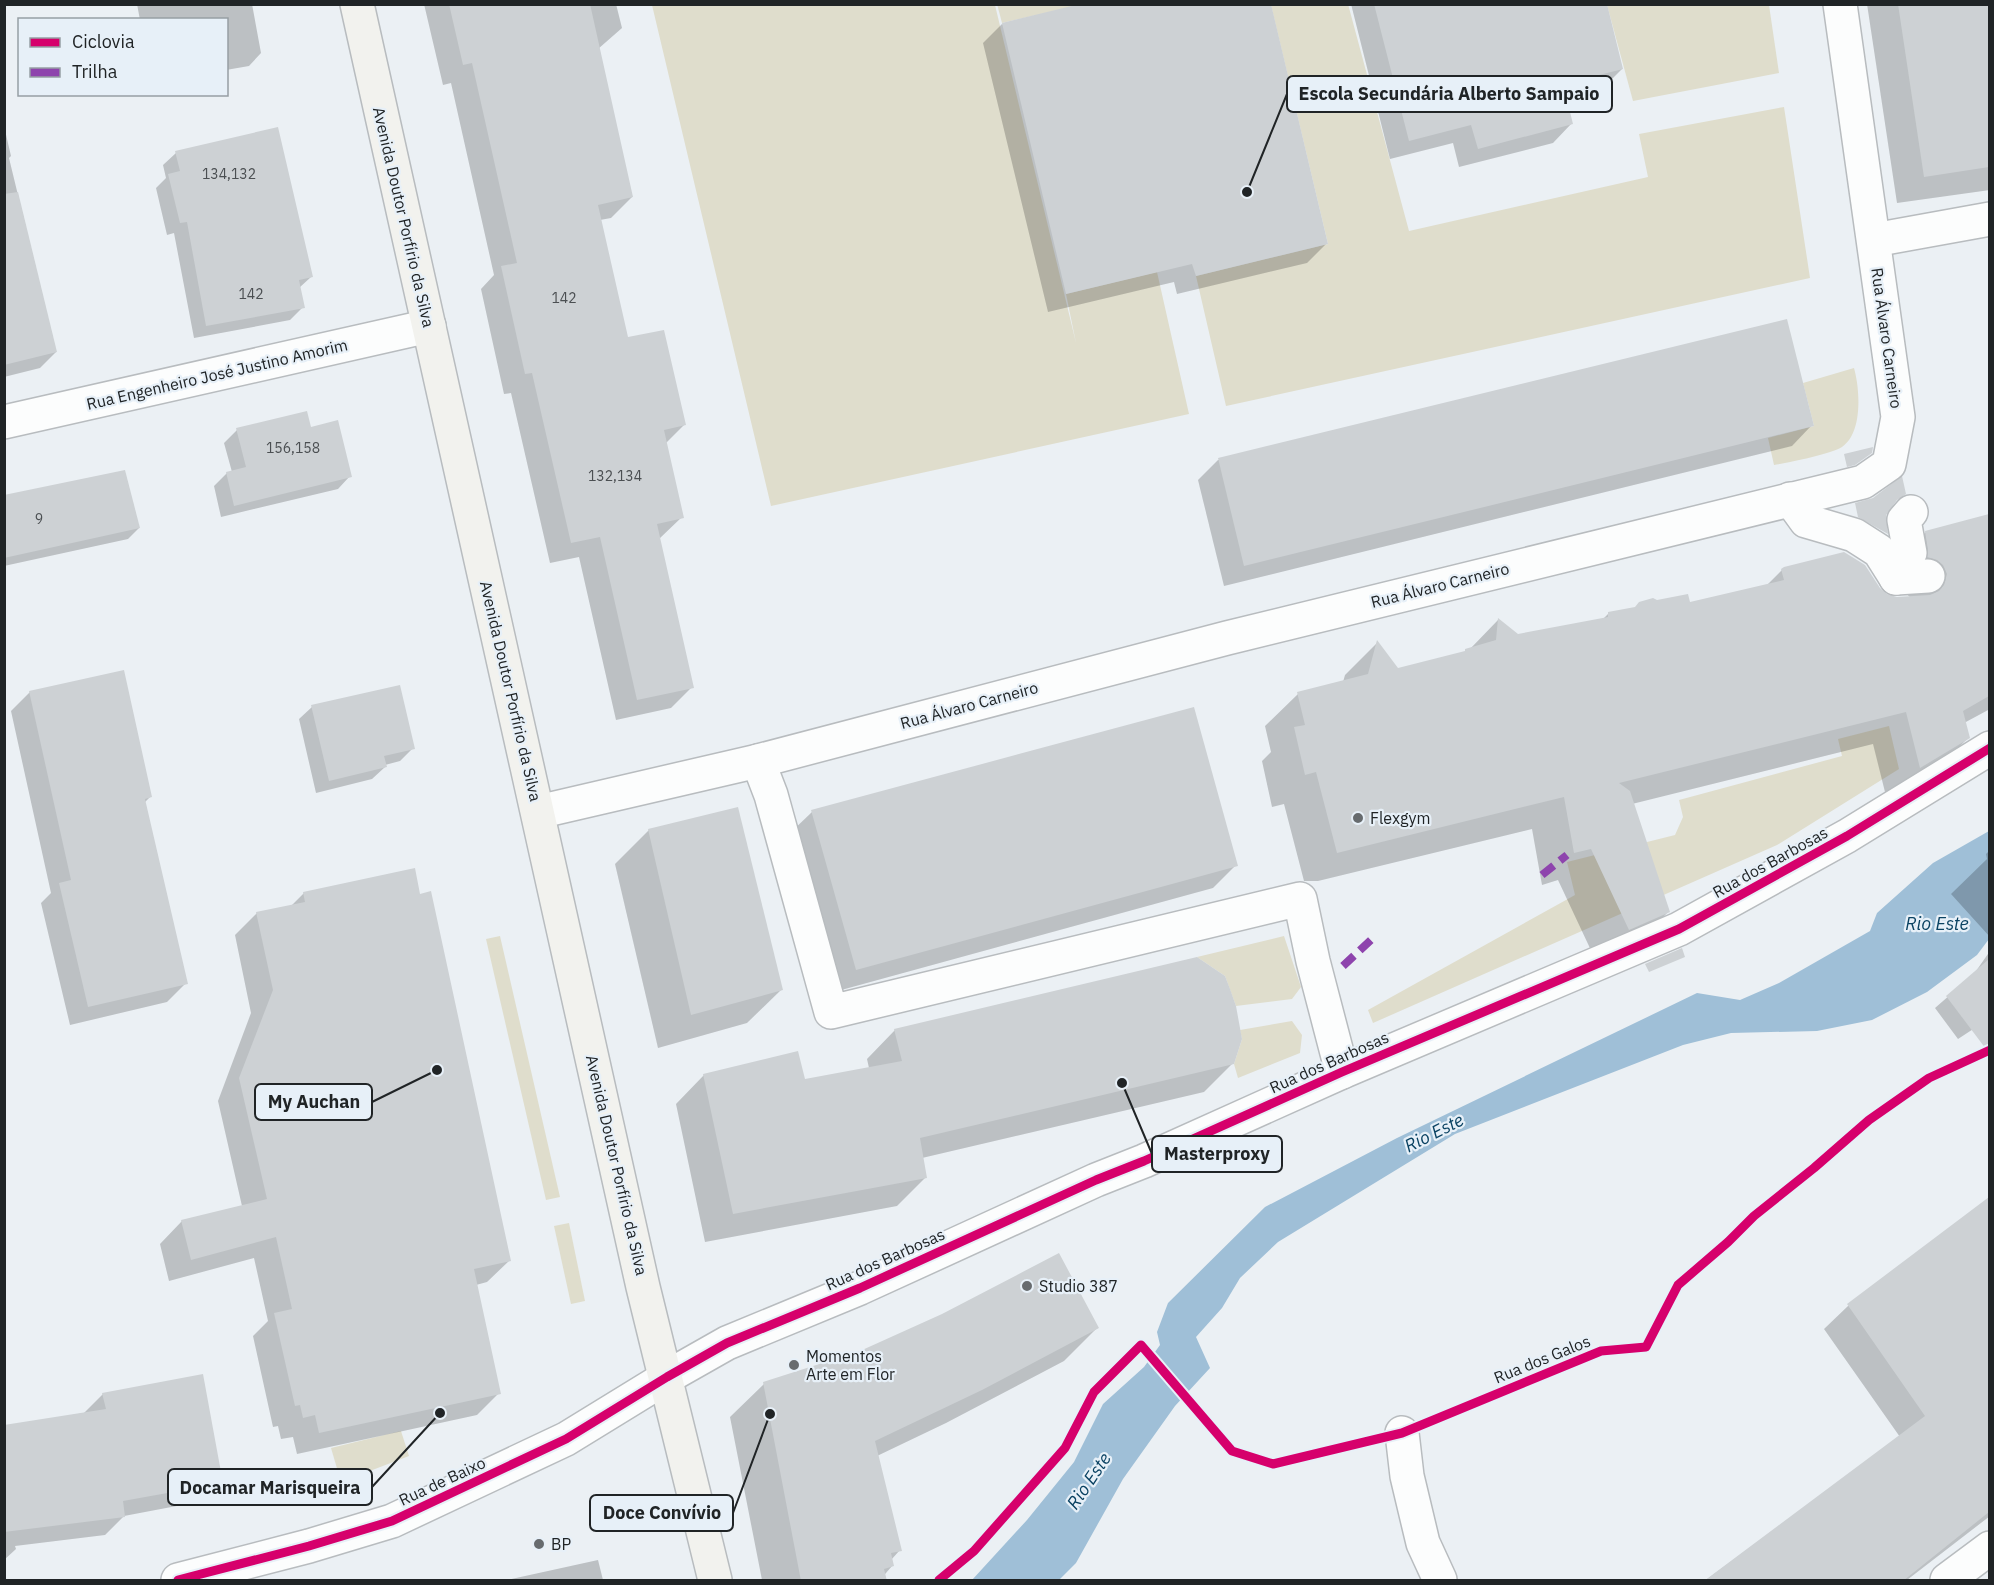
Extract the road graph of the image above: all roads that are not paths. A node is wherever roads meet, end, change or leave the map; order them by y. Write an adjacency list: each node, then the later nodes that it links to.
1 (357, 4): 5 (main road, Avenida Doutor Porfírio da Silva)
2 (1840, 4): 4 (street, Rua Álvaro Carneiro)
3 (1989, 219): 4 (street)
4 (1874, 240): 7 (street, Rua Álvaro Carneiro)
5 (429, 326): 6 (street, Rua Engenheiro José Justino Amorim); 11 (main road, Avenida Doutor Porfírio da Silva)
6 (4, 422)
7 (1790, 498): 8 (street); 10 (street, Rua Álvaro Carneiro)
8 (1911, 512)
9 (1989, 748): 12 (street, Rua dos Barbosas)
10 (758, 760): 11 (street, Rua Álvaro Carneiro); 12 (street)
11 (538, 812): 13 (main road, Avenida Doutor Porfírio da Silva)
12 (1342, 1072): 13 (street, Rua dos Barbosas)
13 (667, 1377): 16 (street, Rua de Baixo); 17 (main road, Avenida Doutor Porfírio da Silva)
14 (1402, 1433): 18 (street)
15 (1989, 1548): 19 (street)
16 (178, 1581)
17 (715, 1581)
18 (1440, 1581)
19 (1947, 1581)

